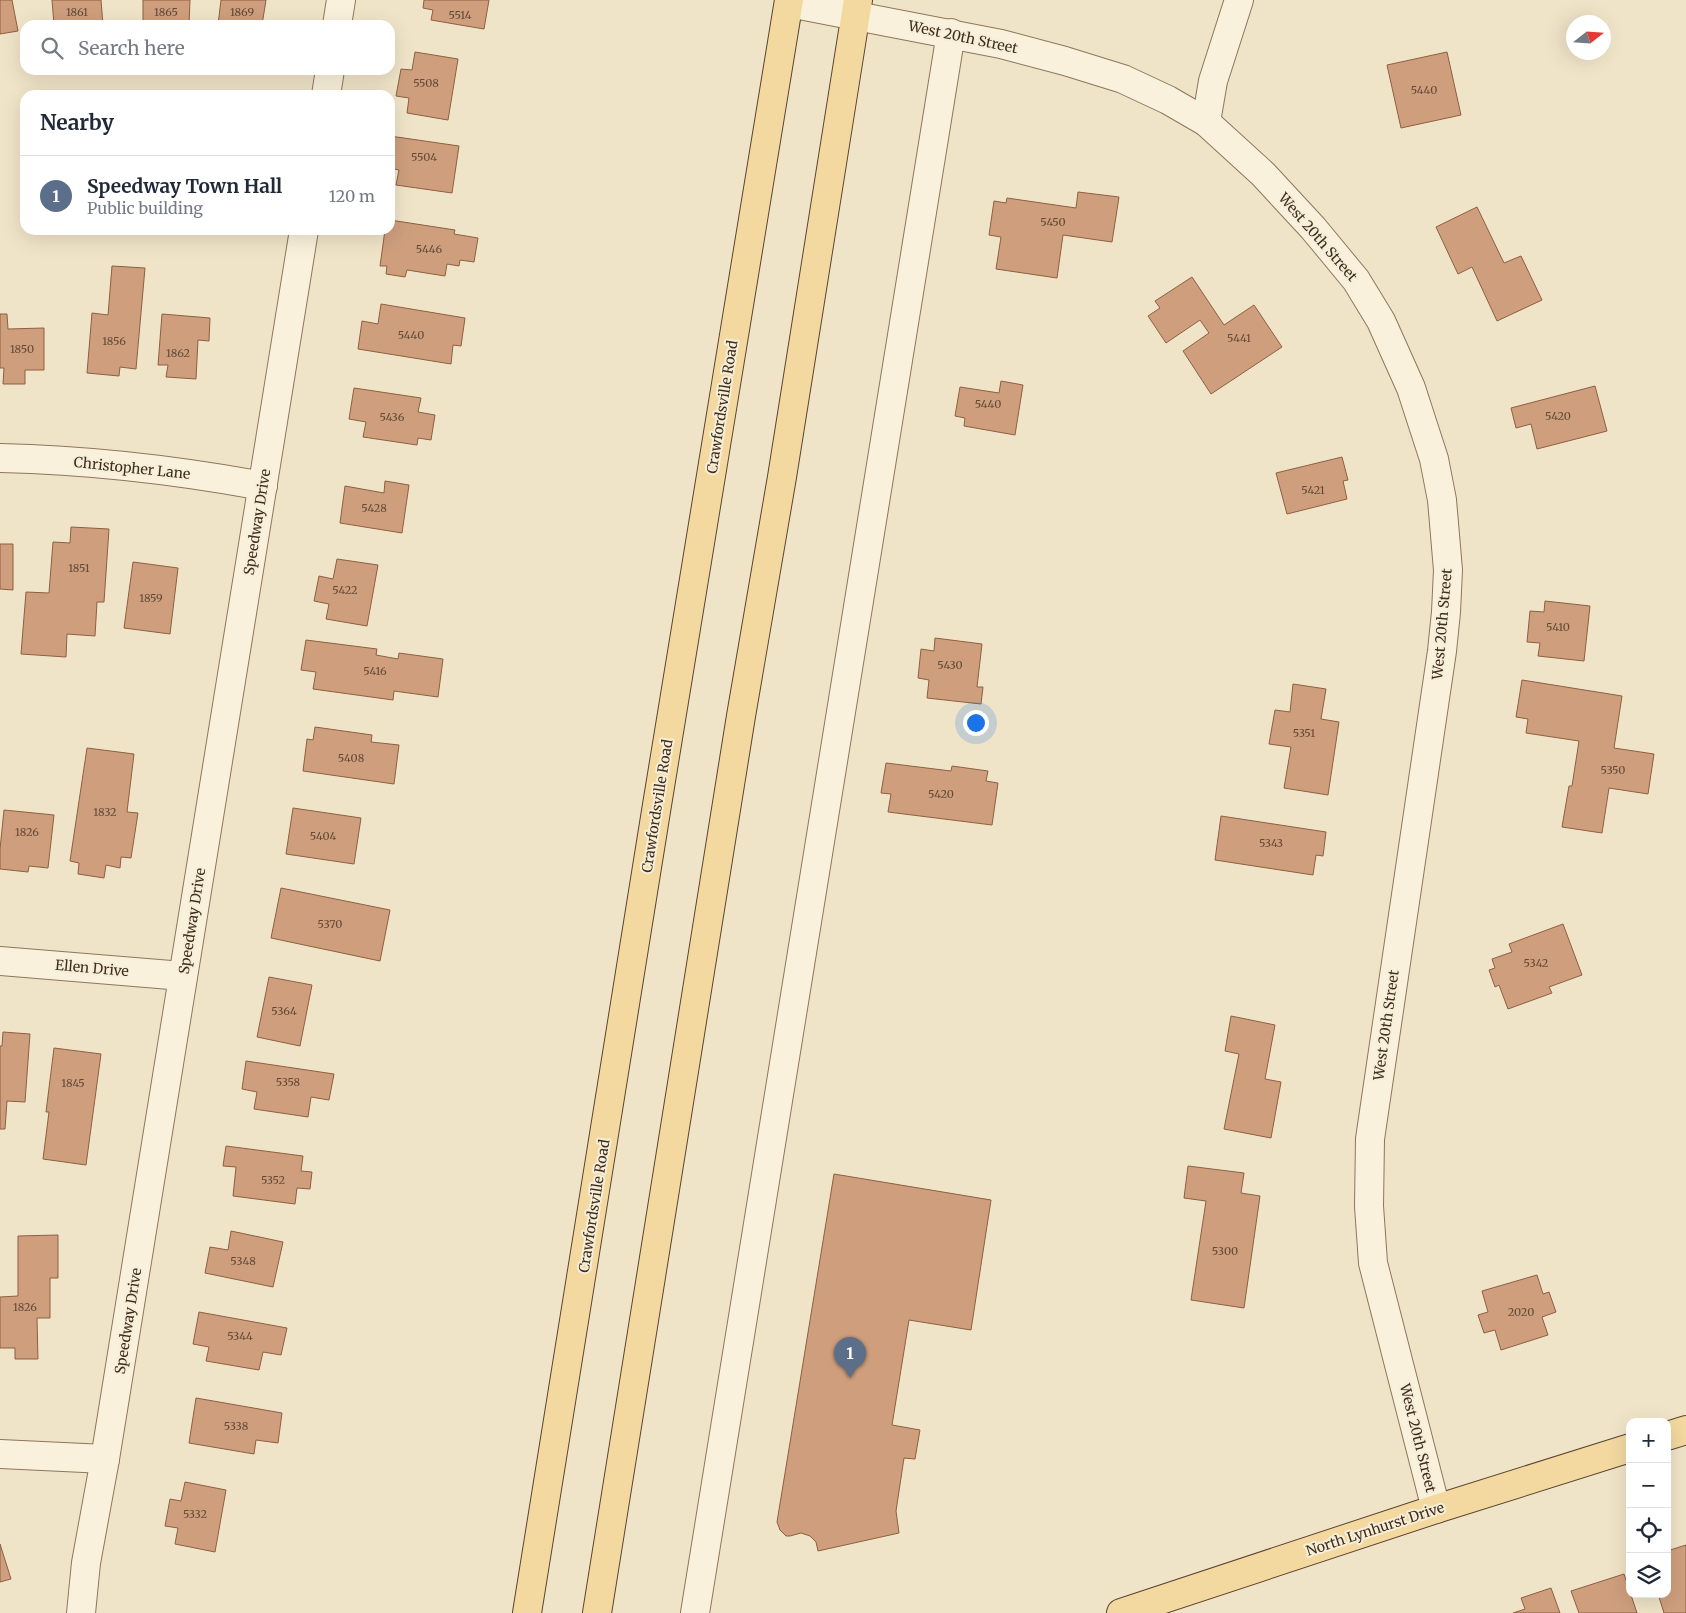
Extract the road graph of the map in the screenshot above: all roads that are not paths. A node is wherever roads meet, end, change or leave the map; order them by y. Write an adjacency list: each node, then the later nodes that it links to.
1 (341, 0): 5 (street)
2 (1239, 0): 9 (street)
3 (789, 2): 4 (street, West 20th Street); 22 (main road, Crawfordsville Road)
4 (857, 8): 6 (street, West 20th Street); 23 (main road)
5 (338, 20)
6 (951, 33): 9 (street, West 20th Street); 24 (street)
7 (329, 75): 8 (street)
8 (327, 90)
9 (1206, 122): 20 (street, West 20th Street)
10 (303, 235): 12 (street, Speedway Drive)
11 (0, 458): 12 (street, Christopher Lane)
12 (263, 486): 14 (street, Speedway Drive)
13 (0, 961): 14 (street, Ellen Drive)
14 (183, 976): 19 (street, Speedway Drive)
15 (1686, 1430): 16 (main road)
16 (1671, 1435)
17 (1626, 1449): 20 (main road, North Lynhurst Drive)
18 (0, 1454): 19 (street)
19 (105, 1459): 21 (street, Speedway Drive)
20 (1436, 1509): 25 (main road, North Lynhurst Drive)
21 (81, 1613)
22 (527, 1613)
23 (597, 1613)
24 (695, 1613)
25 (1121, 1613)

